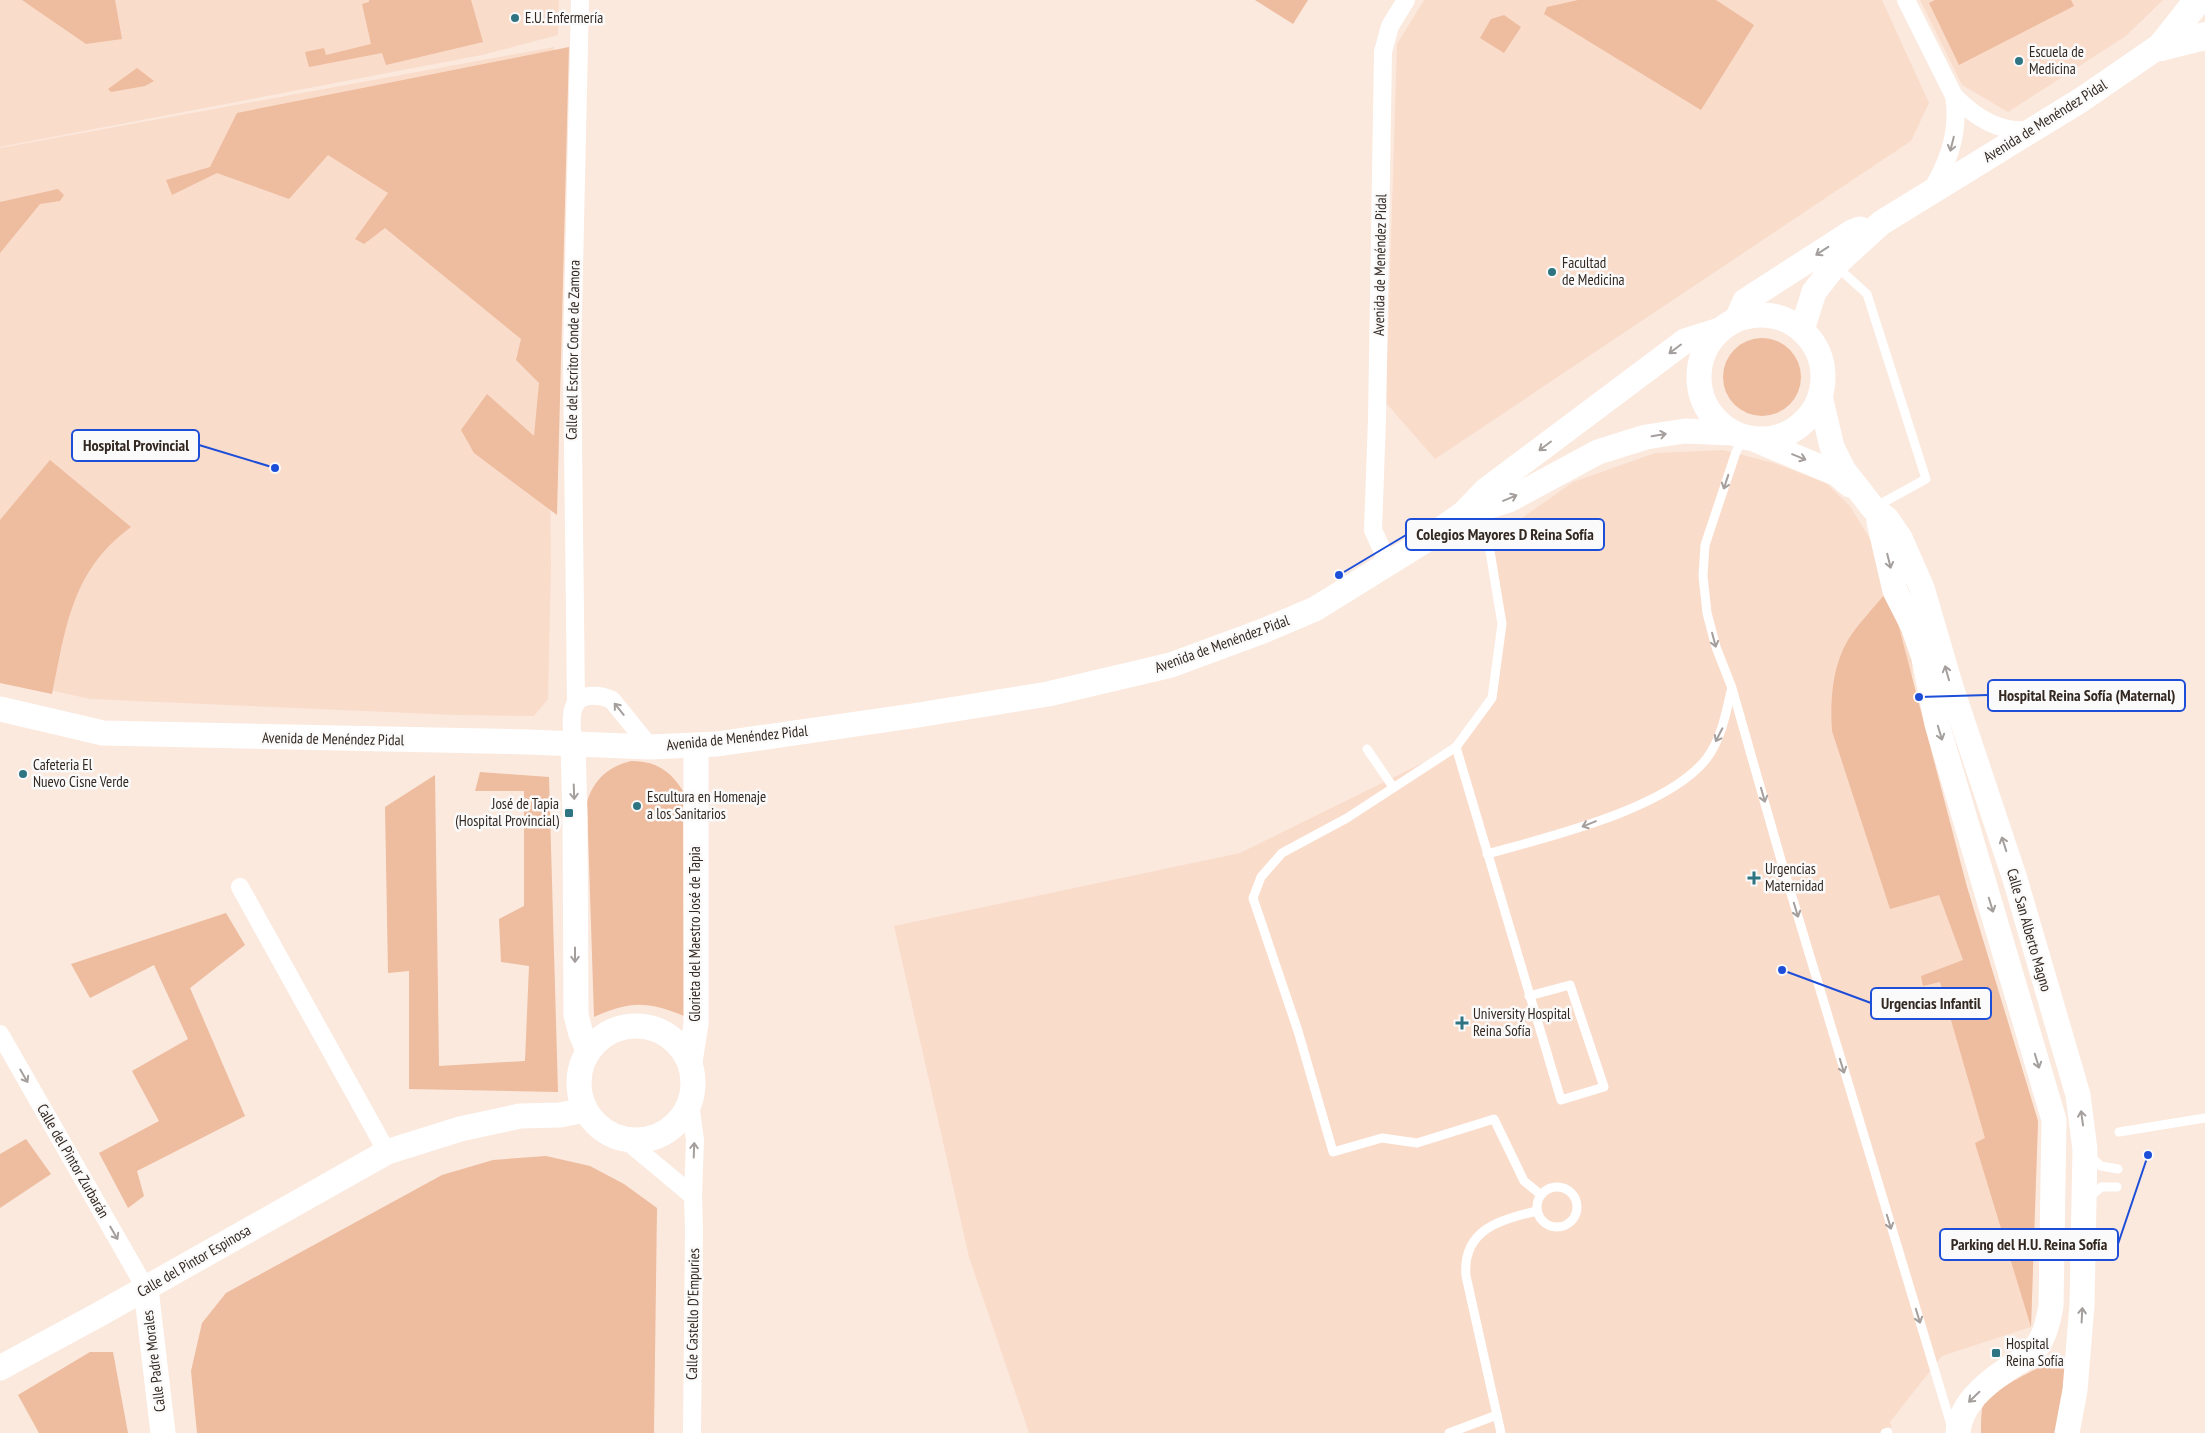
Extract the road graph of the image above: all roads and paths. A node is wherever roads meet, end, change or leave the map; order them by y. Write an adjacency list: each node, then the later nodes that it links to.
1 (580, 0): 21 (street, Calle del Escritor Conde de Zamora)
2 (1406, 0): 19 (street, Avenida de Menéndez Pidal)
3 (1906, 0): 8 (street)
4 (2198, 0): 7 (highway)
5 (2205, 13): 7 (street, Avenida de Menéndez Pidal)
6 (2205, 36): 7 (highway)
7 (2161, 47): 9 (street, Avenida de Menéndez Pidal)
8 (1954, 96): 9 (street); 10 (street, one-way to 10)
9 (2030, 130): 10 (street, Avenida de Menéndez Pidal)
10 (1931, 191): 11 (street, Avenida de Menéndez Pidal)
11 (1882, 223): 12 (street, Avenida de Menéndez Pidal); 13 (street, Avenida de Menéndez Pidal, one-way to 13)
12 (1835, 265): 14 (street, Avenida de Menéndez Pidal); 17 (lane)
13 (1728, 324): 14 (street); 16 (street); 18 (street, Avenida de Menéndez Pidal, one-way to 18)
14 (1802, 330): 15 (street)
15 (1820, 396): 16 (street); 17 (street, Calle San Alberto Magno)
16 (1744, 436): 17 (street, Calle San Alberto Magno, one-way to 17); 18 (street, Avenida de Menéndez Pidal, one-way to 16); 20 (lane, one-way to 20)
17 (1871, 505): 40 (street, Calle San Alberto Magno, one-way to 17); 49 (street, Calle San Alberto Magno, one-way to 49)
18 (1464, 513): 19 (street, Avenida de Menéndez Pidal); 26 (lane)
19 (1388, 563): 24 (street, Avenida de Menéndez Pidal)
20 (1732, 688): 29 (lane, one-way to 29); 57 (lane, one-way to 57)
21 (576, 701): 23 (street, Calle del Escritor Conde de Zamora); 25 (street, one-way to 21)
22 (0, 709): 23 (street, Avenida de Menéndez Pidal)
23 (572, 744): 25 (street, Avenida de Menéndez Pidal); 33 (street, one-way to 33)
24 (696, 745): 25 (street, Avenida de Menéndez Pidal); 34 (street, Glorieta del Maestro José de Tapia)
25 (650, 747)
26 (1456, 747): 28 (lane); 29 (lane)
27 (1367, 749): 28 (lane)
28 (1394, 786): 44 (lane)
29 (1487, 854): 31 (lane)
30 (240, 887): 41 (street)
31 (1529, 996): 31 (lane)
32 (0, 1034): 48 (street, Calle del Pintor Zurbarán, one-way to 48)
33 (588, 1050): 34 (street, Glorieta del Maestro José de Tapia); 36 (street, Glorieta del Maestro José de Tapia)
34 (690, 1062): 35 (street, Glorieta del Maestro José de Tapia)
35 (690, 1104): 39 (street, Glorieta del Maestro José de Tapia); 45 (street, Glorieta del Maestro José de Tapia, one-way to 35)
36 (585, 1110): 39 (street, Glorieta del Maestro José de Tapia); 41 (street, Calle del Pintor Espinosa)
37 (2205, 1118): 38 (lane)
38 (2119, 1132)
39 (626, 1140): 45 (street, Glorieta del Maestro José de Tapia)
40 (2085, 1150): 42 (lane); 46 (street, Calle San Alberto Magno)
41 (387, 1152): 48 (street, Calle del Pintor Espinosa)
42 (2118, 1169)
43 (2118, 1187): 46 (lane)
44 (1541, 1195): 47 (lane); 47 (lane)
45 (692, 1196): 54 (street, Calle Castello D'Empuries)
46 (2084, 1204): 51 (street, Calle San Alberto Magno, one-way to 46)
47 (1537, 1211): 52 (lane)
48 (146, 1289): 50 (street, Calle del Pintor Espinosa); 53 (street, Calle Padre Morales)
49 (2028, 1356): 51 (street, Calle San Alberto Magno); 58 (street, Calle San Alberto Magno, one-way to 58)
50 (0, 1368)
51 (2078, 1368): 59 (street, Calle San Alberto Magno)
52 (1497, 1415): 55 (lane); 56 (lane)
53 (162, 1433)
54 (692, 1433)
55 (1449, 1433)
56 (1501, 1433)
57 (1953, 1433)
58 (1958, 1433)
59 (2067, 1433)

